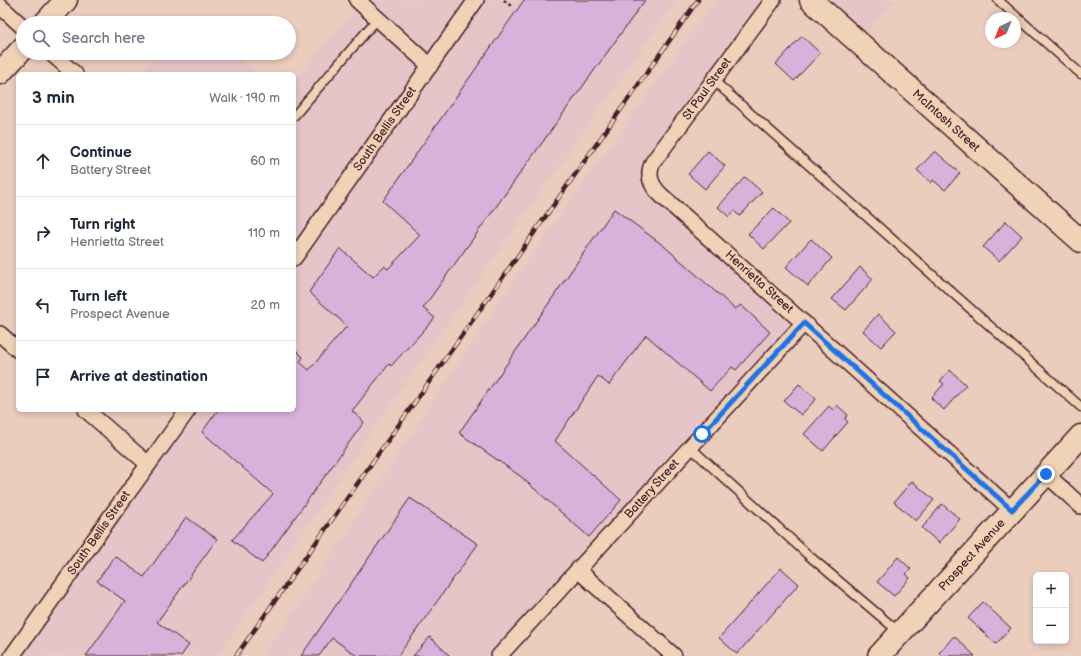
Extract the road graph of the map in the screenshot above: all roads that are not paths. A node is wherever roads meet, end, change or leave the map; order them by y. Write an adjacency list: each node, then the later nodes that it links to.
1 (66, 0): 8 (street)
2 (357, 0): 9 (street)
3 (476, 0): 13 (street, South Bellis Street)
4 (773, 0): 17 (street, St Paul Street)
5 (811, 0): 20 (street, McIntosh Street)
6 (998, 0): 16 (lane)
7 (0, 6): 10 (street)
8 (52, 16)
9 (378, 18): 13 (street); 18 (lane)
10 (16, 21)
11 (16, 56): 15 (street)
12 (59, 60): 14 (street)
13 (430, 66): 21 (street, South Bellis Street)
14 (73, 72)
15 (0, 73)
16 (1081, 74)
17 (714, 80): 19 (street, St Paul Street); 25 (lane)
18 (296, 114)
19 (650, 180): 22 (street, Henrietta Street)
20 (1081, 241)
21 (296, 255)
22 (804, 323): 29 (street, Battery Street); 33 (street, Henrietta Street)
23 (0, 334): 24 (street)
24 (16, 348)
25 (1081, 407)
26 (88, 412): 30 (street)
27 (187, 412): 30 (street, South Bellis Street)
28 (1081, 436): 31 (street, Prospect Avenue)
29 (690, 447): 34 (street, Battery Street); 35 (lane)
30 (148, 464): 36 (street, South Bellis Street)
31 (1046, 474): 32 (street); 33 (street, Prospect Avenue)
32 (1081, 506)
33 (1012, 510): 35 (street, Prospect Avenue)
34 (578, 570): 37 (street, Battery Street); 38 (street)
35 (900, 633): 39 (street, Prospect Avenue)
36 (12, 656)
37 (499, 656)
38 (674, 656)
39 (879, 656)

